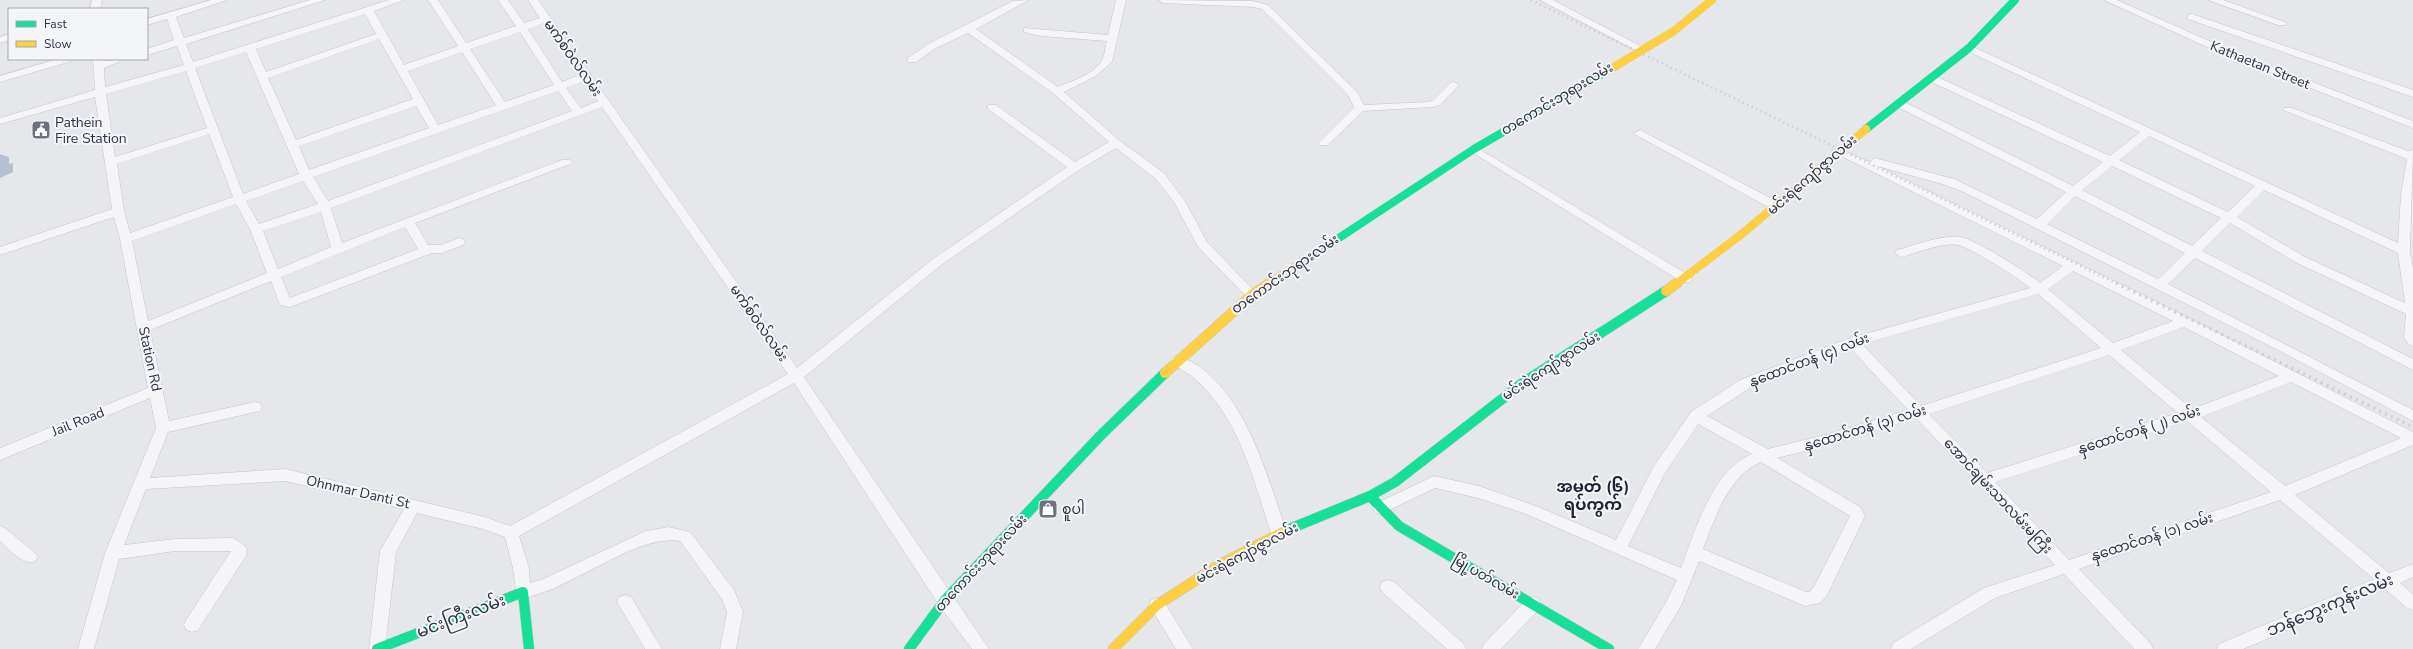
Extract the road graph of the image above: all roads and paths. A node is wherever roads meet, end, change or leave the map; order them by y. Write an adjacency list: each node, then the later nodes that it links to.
1 (222, 0): 17 (street)
2 (320, 0): 27 (street)
3 (399, 0): 16 (street)
4 (433, 0): 28 (street)
5 (503, 0): 22 (street)
6 (533, 0): 19 (street, မက်စ်ဝဲလ်လမ်း)
7 (1024, 0): 23 (street)
8 (1121, 0): 26 (street)
9 (1163, 0): 15 (street)
10 (1546, 0): 31 (street)
11 (1712, 0): 31 (street, တကောင်းဘုရားလမ်း)
12 (2015, 0): 30 (street, မင်းရဲကျော်ဇွာလမ်း)
13 (2109, 0): 57 (street, Kathaetan Street)
14 (2213, 0): 21 (street)
15 (1251, 2): 53 (street)
16 (368, 10): 25 (street); 29 (street)
17 (170, 15): 20 (street); 27 (street)
18 (2192, 17): 47 (street)
19 (546, 19): 22 (street); 40 (street, မက်စ်ဝဲလ်လမ်း)
20 (148, 22)
21 (2282, 23)
22 (522, 26): 28 (street); 43 (street)
23 (969, 29): 35 (street); 45 (street)
24 (1028, 30): 26 (street)
25 (382, 35): 38 (street); 39 (street)
26 (1112, 38): 45 (street)
27 (178, 42): 32 (street); 37 (street)
28 (465, 47): 38 (street); 51 (street)
29 (250, 48): 37 (street); 39 (street)
30 (1969, 48): 41 (street, မင်းရဲကျော်ဇွာလမ်း); 60 (street)
31 (1641, 49): 66 (street, တကောင်းဘုရားလမ်း)
32 (148, 52)
33 (65, 60): 42 (street)
34 (114, 60): 36 (street)
35 (912, 60)
36 (98, 62): 46 (street, Station Rd)
37 (188, 67): 46 (street); 59 (street)
38 (400, 70): 48 (street)
39 (263, 76): 64 (street)
40 (586, 77): 43 (street); 49 (street, မက်စ်ဝဲလ်လမ်း)
41 (1931, 78): 50 (street, မင်းရဲကျော်ဇွာလမ်း); 69 (street)
42 (0, 79)
43 (558, 85): 51 (street); 55 (street)
44 (1454, 86): 53 (street)
45 (1057, 91): 62 (street)
46 (100, 93): 56 (street); 70 (street, Station Rd)
47 (2413, 94)
48 (419, 102): 58 (street); 64 (street)
49 (604, 103): 55 (street); 107 (street, မက်စ်ဝဲလ်လမ်း)
50 (1898, 103): 65 (street, မင်းရဲကျော်ဇွာလမ်း); 75 (street)
51 (502, 106): 58 (street)
52 (992, 107): 72 (street)
53 (1360, 108): 63 (street)
54 (2288, 110): 68 (street)
55 (579, 113): 78 (street)
56 (0, 121)
57 (2413, 125)
58 (435, 129): 73 (street)
59 (212, 130): 70 (street); 77 (street)
60 (2148, 131): 69 (street); 74 (street)
61 (1640, 133): 79 (street)
62 (1116, 143): 72 (street); 98 (street)
63 (1324, 143)
64 (292, 145): 73 (street)
65 (1840, 148): 79 (street, မင်းရဲကျော်ဇွာလမ်း); 83 (street); 93 (street)
66 (1474, 149): 95 (street); 98 (street, တကောင်းဘုရားလမ်း)
67 (2413, 154): 68 (street)
68 (2412, 157): 76 (street)
69 (2112, 160): 75 (street); 81 (street)
70 (110, 162): 80 (street, Station Rd)
71 (566, 162): 82 (street)
72 (1075, 167): 107 (street)
73 (306, 176): 77 (street); 78 (street)
74 (2263, 185): 81 (street); 87 (street)
75 (2074, 191): 83 (street); 91 (street)
76 (2410, 195): 87 (street)
77 (239, 199): 84 (street); 85 (street)
78 (325, 206): 84 (street); 88 (street)
79 (1776, 206): 95 (street, မင်းရဲကျော်ဇွာလမ်း)
80 (118, 211): 85 (street, Station Rd); 90 (street)
81 (2229, 217): 91 (street); 99 (street)
82 (408, 221): 88 (street); 89 (street)
83 (2039, 224): 96 (street)
84 (256, 229): 94 (street)
85 (126, 239): 101 (street, Station Rd)
86 (460, 242): 89 (street)
87 (2407, 247): 99 (street)
88 (338, 249): 94 (street)
89 (428, 250): 94 (street)
90 (0, 251)
91 (2192, 252): 96 (street); 106 (street)
92 (1901, 253): 97 (street)
93 (2072, 266): 97 (street, နှထောင်တန် (၄) လမ်း); 100 (street)
94 (274, 275): 101 (street)
95 (1686, 279): 122 (street, မင်းရဲကျော်ဇွာလမ်း)
96 (2159, 285): 114 (street)
97 (2040, 289): 103 (street, နှထောင်တန် (၄) လမ်း); 104 (street)
98 (1252, 294): 105 (street, တကောင်းဘုရားလမ်း)
99 (2413, 312): 102 (street)
100 (2185, 322): 104 (street, နှထောင်တန် (၃) လမ်း); 108 (street)
101 (143, 328): 109 (street, Station Rd)
102 (2413, 341)
103 (1852, 342): 111 (street, အောင်ချမ်းသာလမ်းမကြီး); 113 (street, နှထောင်တန် (၄) လမ်း)
104 (2113, 349): 111 (street, နှထောင်တန် (၃) လမ်း); 112 (street)
105 (1176, 361): 127 (street); 138 (street, တကောင်းဘုရားလမ်း)
106 (2413, 364)
107 (796, 376): 126 (street); 138 (street, မက်စ်ဝဲလ်လမ်း)
108 (2293, 376): 112 (street, နှထောင်တန် (၂) လမ်း); 116 (street)
109 (156, 390): 115 (street, Station Rd); 117 (street, Jail Road)
110 (255, 407): 115 (street)
111 (1917, 412): 118 (street, နှထောင်တန် (၃) လမ်း); 119 (street, အောင်ချမ်းသာလမ်းမကြီး)
112 (2190, 415): 119 (street, နှထောင်တန် (၂) လမ်း); 121 (street)
113 (1696, 416): 118 (street); 128 (street, နှထောင်တန် (၄) လမ်း)
114 (2413, 416)
115 (163, 428): 120 (street)
116 (2413, 439): 121 (street, နှထောင်တန် (၁) လမ်း)
117 (0, 454)
118 (1764, 456): 130 (street, နှထောင်တန် (၃) လမ်း); 130 (street)
119 (1984, 480): 132 (street, အောင်ချမ်းသာလမ်းမကြီး)
120 (141, 484): 123 (street, Ohnmar Danti St); 129 (street)
121 (2284, 493): 132 (street, နှထောင်တန် (၁) လမ်း); 135 (street)
122 (1370, 496): 124 (street, မြို့ပတ်လမ်း); 127 (street, မင်းရဲကျော်ဇွာလမ်း)
123 (414, 505): 126 (street, Ohnmar Danti St); 146 (street)
124 (1380, 508): 128 (street); 141 (street, မြို့ပတ်လမ်း)
125 (0, 532): 131 (street)
126 (511, 533): 137 (street)
127 (1279, 533): 142 (street, မင်းရဲကျော်ဇွာလမ်း)
128 (1619, 548): 134 (street)
129 (113, 552): 143 (street); 145 (street)
130 (1695, 552): 134 (street, နှထောင်တန် (၃) လမ်း)
131 (30, 557)
132 (2064, 566): 144 (street, နှထောင်တန် (၁) လမ်း); 158 (street, အောင်ချမ်းသာလမ်းမကြီး)
133 (2413, 570): 135 (street, ဘန်ဘွေးကုန်းလမ်း)
134 (1685, 577): 157 (street, နှထောင်တန် (၃) လမ်း)
135 (2388, 581): 140 (street); 159 (street, ဘန်ဘွေးကုန်းလမ်း)
136 (1388, 587): 154 (street)
137 (523, 592): 146 (street, မင်းကြီးလမ်း); 147 (street); 149 (street)
138 (945, 600): 150 (street, တကောင်းဘုရားလမ်း); 151 (street, မက်စ်ဝဲလ်လမ်း)
139 (625, 602): 148 (street)
140 (2413, 603)
141 (1533, 604): 155 (street); 156 (street, မြို့ပတ်လမ်း)
142 (1157, 605): 152 (street, မင်းရဲကျော်ဇွာလမ်း); 153 (street)
143 (192, 625)
144 (1899, 648)
145 (86, 649)
146 (377, 649)
147 (529, 649)
148 (654, 649)
149 (728, 649)
150 (909, 649)
151 (981, 649)
152 (1113, 649)
153 (1185, 649)
154 (1458, 649)
155 (1490, 649)
156 (1609, 649)
157 (1646, 649)
158 (2145, 649)
159 (2225, 649)

